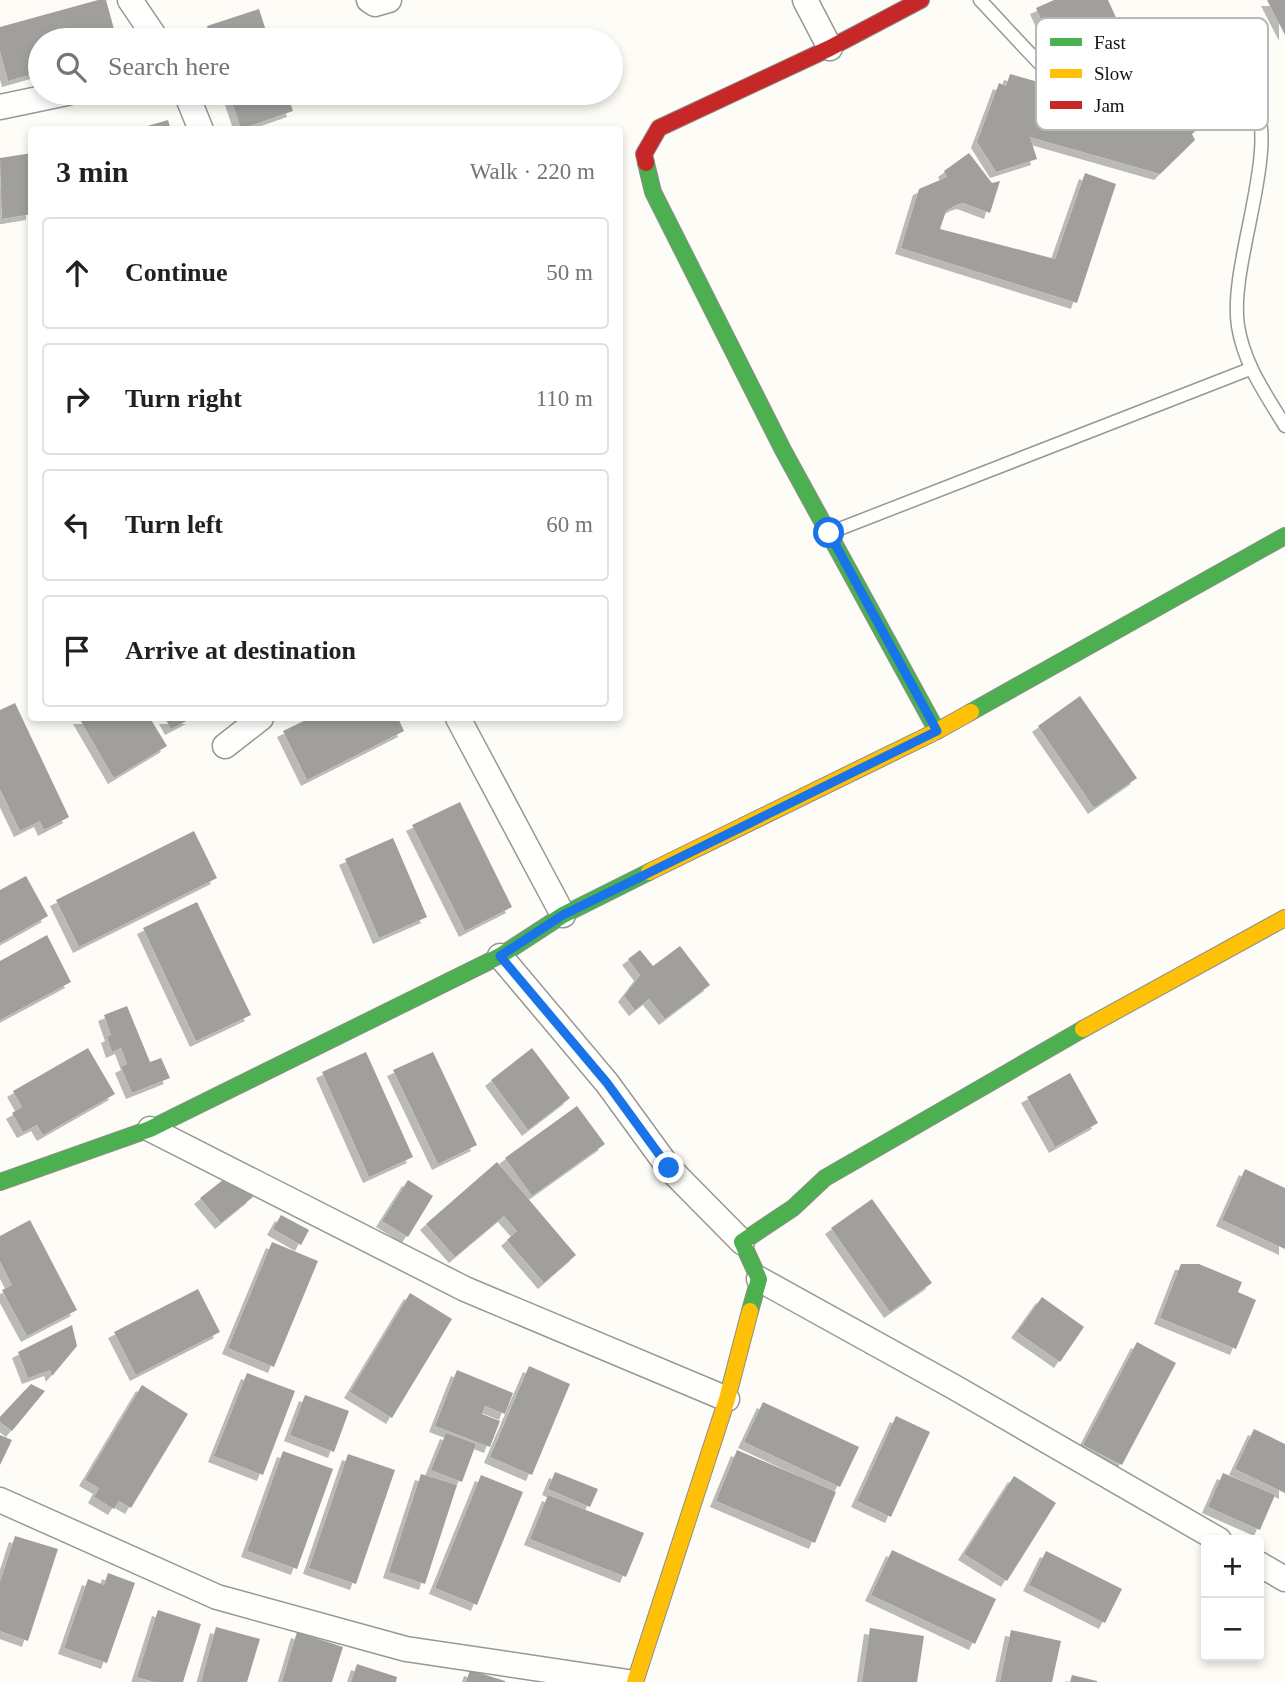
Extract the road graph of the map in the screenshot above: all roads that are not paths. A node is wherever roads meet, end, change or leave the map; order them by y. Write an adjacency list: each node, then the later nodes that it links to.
1 (130, 0): 7 (street)
2 (369, 0): 3 (street)
3 (389, 0)
4 (806, 0): 8 (street)
5 (921, 0): 8 (street)
6 (980, 0): 9 (lane)
7 (149, 28)
8 (830, 48): 17 (street)
9 (1036, 59)
10 (28, 101): 12 (street)
11 (191, 105): 13 (street)
12 (0, 107)
13 (199, 126)
14 (1265, 130): 15 (lane)
15 (1250, 369): 16 (lane); 17 (lane)
16 (1285, 426)
17 (829, 533): 21 (street)
18 (1285, 536): 21 (street)
19 (257, 721): 22 (street)
20 (460, 721): 23 (street)
21 (937, 731): 23 (street)
22 (225, 746)
23 (563, 915): 25 (street)
24 (1285, 918): 28 (street)
25 (500, 956): 26 (street); 28 (street)
26 (150, 1129): 27 (street); 30 (street)
27 (0, 1181)
28 (742, 1242): 29 (street)
29 (759, 1279): 30 (street); 32 (street)
30 (727, 1399): 36 (street)
31 (0, 1500): 35 (street)
32 (1210, 1535)
33 (1264, 1566): 34 (street)
34 (1285, 1579)
35 (628, 1682)
36 (635, 1682)

